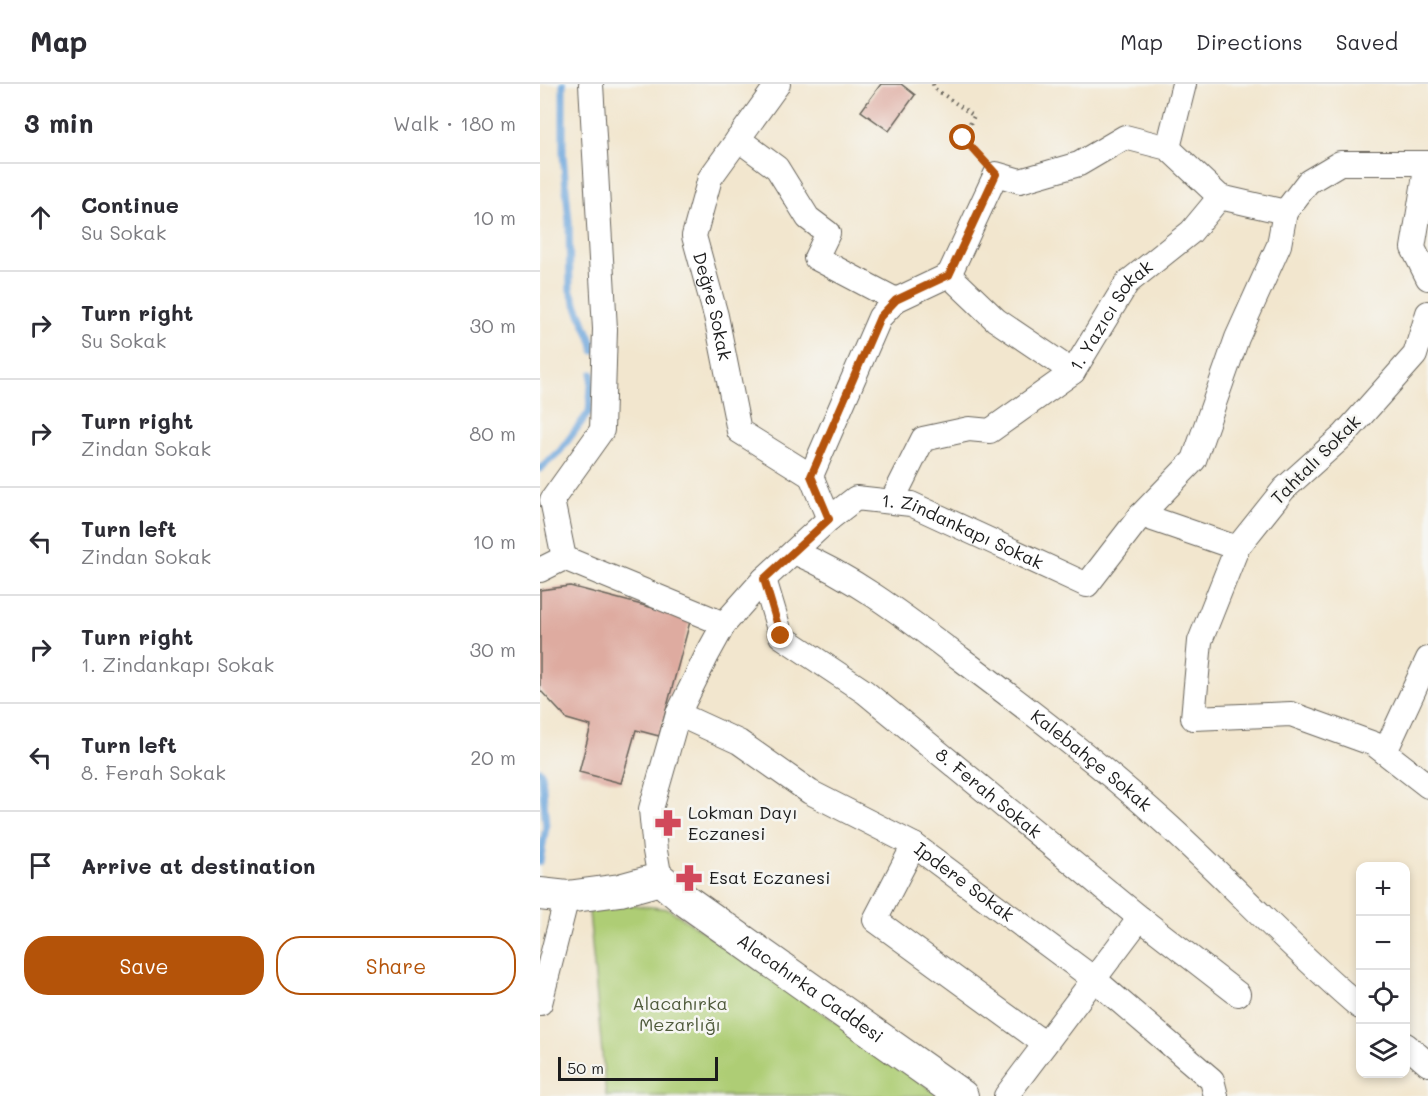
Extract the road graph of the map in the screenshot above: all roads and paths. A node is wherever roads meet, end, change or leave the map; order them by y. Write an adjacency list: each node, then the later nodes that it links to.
1 (591, 84): 22 (street)
2 (778, 84): 5 (street, Değre Sokak)
3 (933, 84): 8 (path)
4 (1184, 84): 6 (street)
5 (738, 139): 13 (street); 16 (street, Değre Sokak)
6 (1168, 148): 8 (street); 9 (street)
7 (1428, 163): 10 (street); 12 (street)
8 (996, 174): 11 (street)
9 (1221, 196): 10 (street); 15 (street, 1. Yazıcı Sokak)
10 (1285, 212): 18 (street, 1. Zindankapı Sokak)
11 (949, 275): 13 (street); 15 (street)
12 (1428, 278)
13 (896, 300): 16 (street)
14 (1428, 313): 20 (street, Tahtalı Sokak)
15 (1073, 372): 17 (street, 1. Yazıcı Sokak)
16 (811, 476): 19 (street)
17 (892, 501): 18 (street, 1. Zindankapı Sokak); 19 (street, 1. Zindankapı Sokak)
18 (1141, 515): 20 (street)
19 (829, 519): 21 (street, 1. Zindankapı Sokak)
20 (1237, 548): 28 (street, Tahtalı Sokak)
21 (794, 552): 24 (street, 1. Zindankapı Sokak); 37 (street, Kalebahçe Sokak)
22 (564, 558): 23 (street); 25 (street)
23 (540, 570)
24 (764, 579): 25 (street, 1. Zindankapı Sokak); 33 (street, 8. Ferah Sokak)
25 (724, 624): 27 (street, 1. Zindankapı Sokak)
26 (1428, 659): 28 (street)
27 (678, 714): 30 (street, Ipdere Sokak); 31 (street, 1. Zindankapı Sokak)
28 (1385, 752): 29 (street)
29 (1428, 786)
30 (914, 845): 34 (street, Ipdere Sokak); 38 (street)
31 (660, 879): 32 (main road); 41 (main road, Alacahırka Caddesi)
32 (554, 896): 36 (street)
33 (1140, 918): 34 (street); 35 (street, 8. Ferah Sokak)
34 (1094, 979): 38 (street); 43 (street, Ipdere Sokak)
35 (1238, 994)
36 (540, 1003)
37 (1356, 1004)
38 (1045, 1044): 42 (street)
39 (1410, 1048): 40 (street)
40 (1428, 1064)
41 (962, 1096)
42 (1006, 1096)
43 (1216, 1096)

